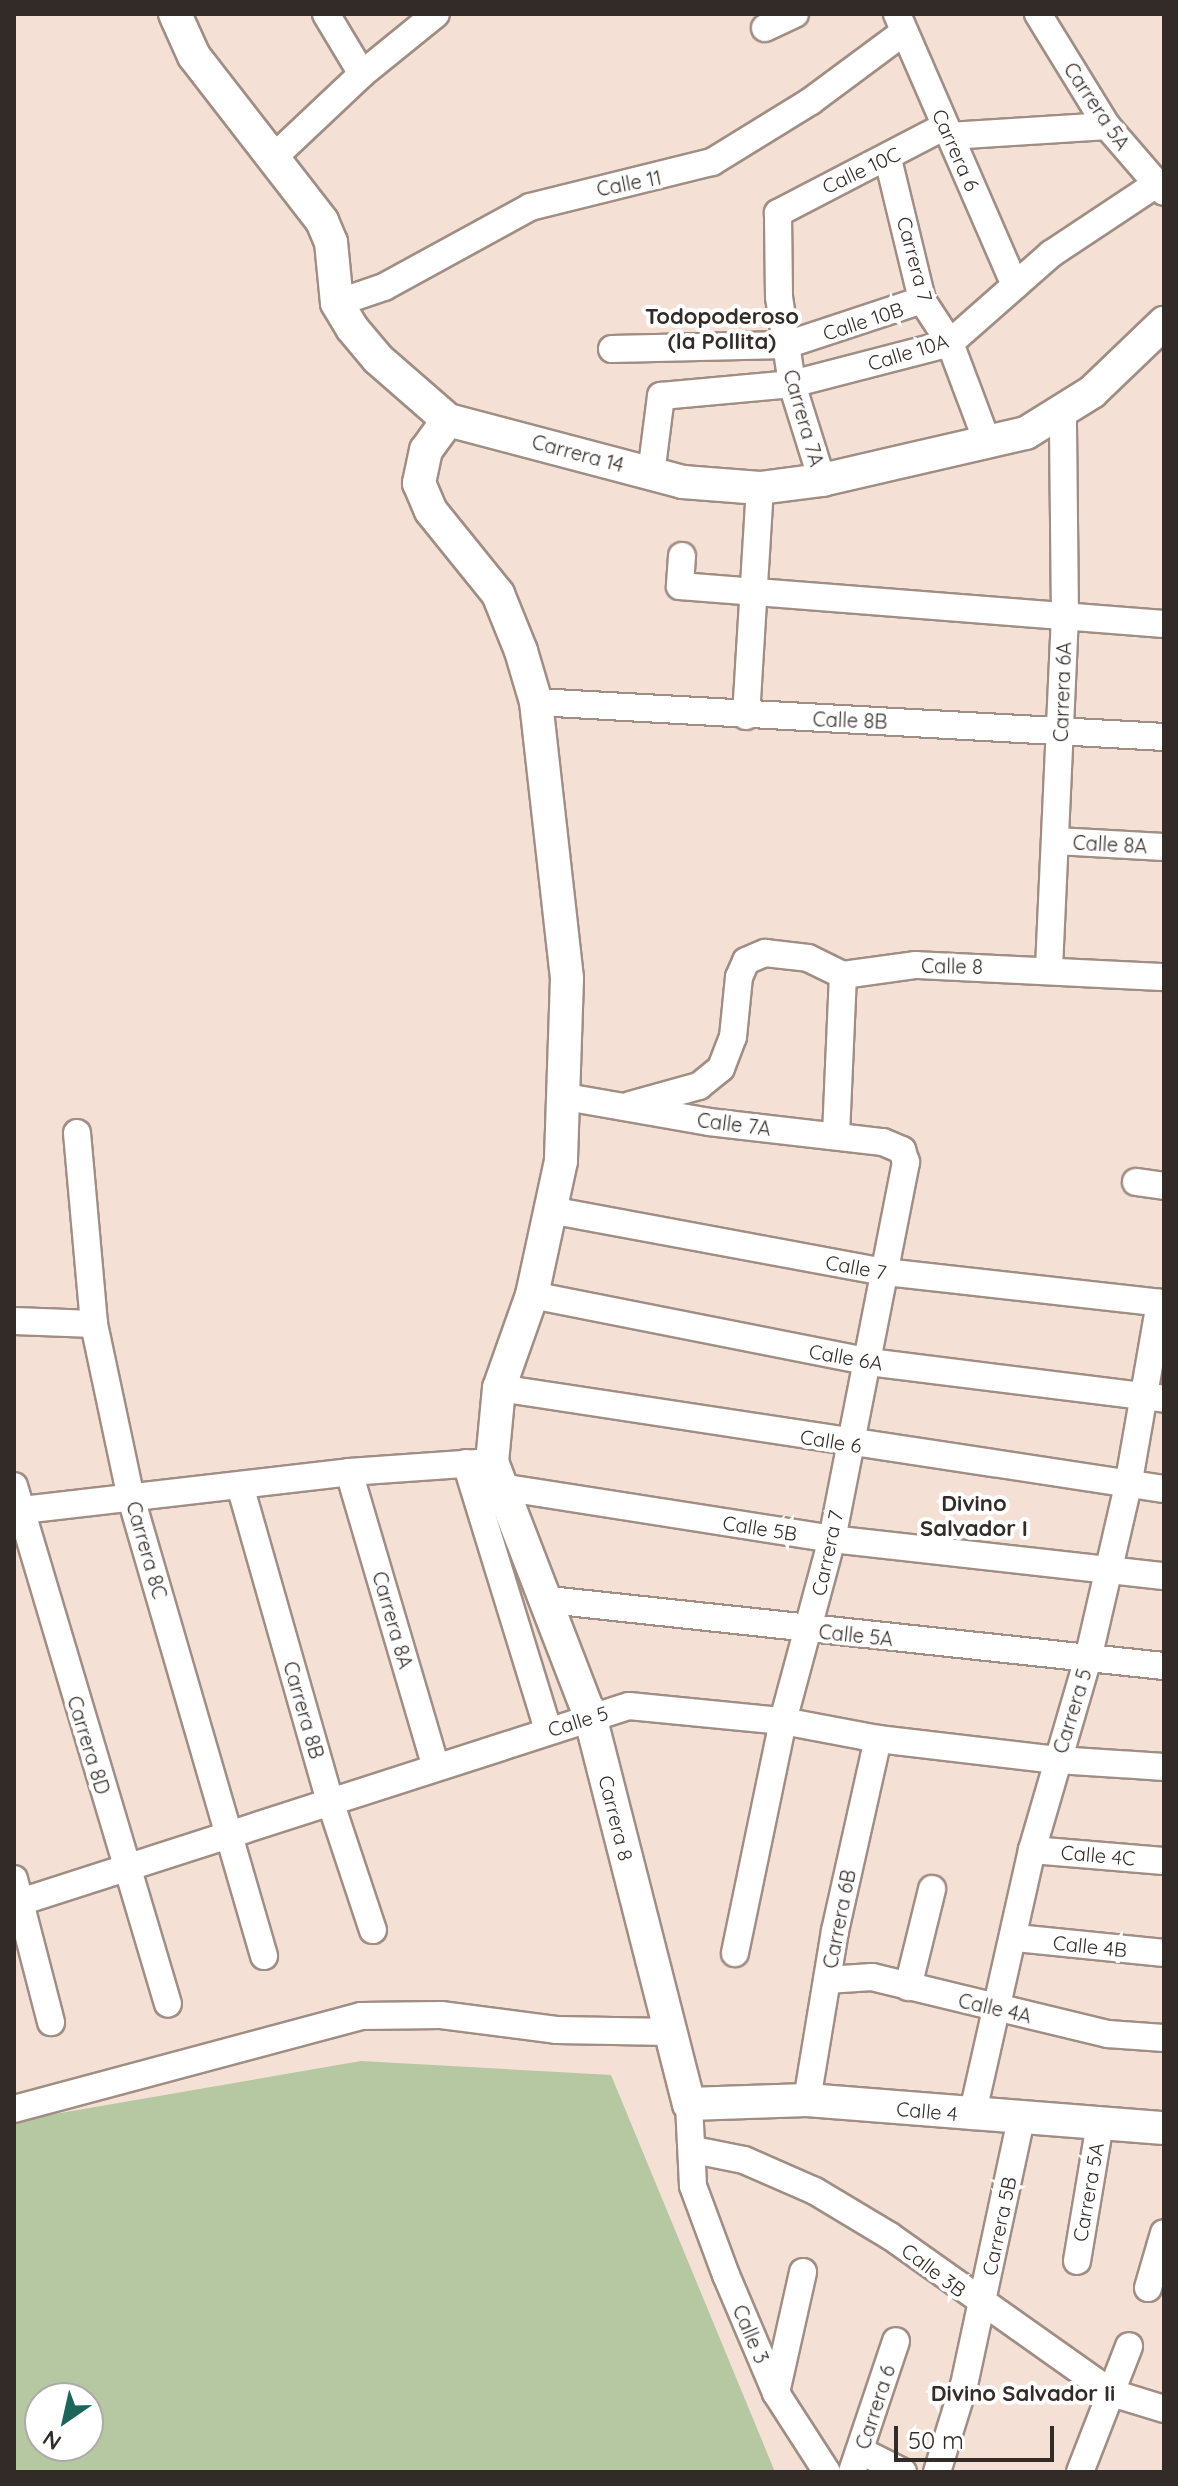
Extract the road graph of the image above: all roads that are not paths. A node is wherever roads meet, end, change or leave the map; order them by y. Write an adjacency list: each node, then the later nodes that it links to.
1 (175, 14): 11 (street)
2 (326, 14): 8 (street)
3 (436, 14): 8 (street)
4 (795, 14): 7 (street)
5 (1038, 14): 9 (street, Carrera 5A)
6 (900, 23): 10 (street, Carrera 6); 17 (street, Calle 11)
7 (765, 28)
8 (362, 74): 11 (street)
9 (1107, 126): 10 (street, Calle 10C); 13 (street, Carrera 5A)
10 (948, 131): 12 (street, Calle 10C); 15 (street, Carrera 6)
11 (274, 157): 17 (street)
12 (888, 159): 14 (street, Calle 10C); 16 (street, Carrera 7)
13 (1159, 189): 15 (street, Calle 10A)
14 (778, 213): 20 (street, Carrera 7A)
15 (1015, 286): 19 (street, Calle 10A)
16 (922, 300): 19 (street, Carrera 7); 20 (street, Calle 10B)
17 (337, 303): 24 (street, Carrera 14)
18 (1164, 323): 23 (street, Carrera 14)
19 (950, 343): 22 (street, Calle 10A); 25 (street, Carrera 7)
20 (786, 345): 21 (street, Calle 10B); 22 (street, Carrera 7A)
21 (612, 349)
22 (792, 384): 26 (street, Calle 10A); 27 (street, Carrera 7A)
23 (1063, 415): 25 (street, Carrera 14); 31 (street, Carrera 6A)
24 (448, 420): 26 (street, Carrera 14); 33 (street)
25 (988, 444): 27 (street, Carrera 14)
26 (651, 474): 28 (street, Carrera 14)
27 (822, 480): 28 (street, Carrera 14)
28 (760, 488): 30 (street)
29 (682, 556): 30 (street)
30 (754, 594): 31 (street); 34 (street)
31 (1065, 617): 32 (street); 35 (street, Carrera 6A)
32 (1164, 624)
33 (536, 702): 34 (street, Calle 8B); 42 (street)
34 (746, 716): 35 (street, Calle 8B)
35 (1062, 729): 36 (street, Calle 8B); 37 (street, Carrera 6A)
36 (1164, 737)
37 (1056, 841): 38 (street, Calle 8A); 39 (street, Carrera 6A)
38 (1164, 847)
39 (1049, 968): 40 (street, Calle 8); 41 (street, Calle 8)
40 (843, 975): 43 (street); 45 (street)
41 (1164, 977)
42 (566, 1097): 43 (street, Calle 7A); 49 (street)
43 (624, 1107): 45 (street, Calle 7A)
44 (77, 1133): 54 (street, Carrera 8C)
45 (836, 1135): 46 (street, Calle 7A)
46 (902, 1150): 50 (street, Carrera 7)
47 (1136, 1182): 48 (street)
48 (1164, 1186)
49 (550, 1210): 50 (street, Calle 7); 51 (street)
50 (886, 1272): 52 (street, Calle 7); 55 (street, Carrera 7)
51 (532, 1295): 55 (street, Calle 6A); 56 (street)
52 (1162, 1303): 57 (street, Carrera 5)
53 (14, 1321): 54 (street)
54 (94, 1324): 64 (street, Carrera 8C)
55 (869, 1362): 57 (street, Calle 6A); 58 (street, Carrera 7)
56 (499, 1388): 58 (street, Calle 6); 59 (street)
57 (1154, 1398): 61 (street, Carrera 5)
58 (849, 1445): 61 (street, Calle 6); 66 (street, Carrera 7)
59 (486, 1471): 60 (street, Calle 5B); 66 (street, Calle 5B); 69 (street, Carrera 8); 75 (street)
60 (349, 1472): 62 (street, Calle 5B); 78 (street, Carrera 8A)
61 (1128, 1486): 63 (street, Calle 6); 67 (street, Carrera 5)
62 (241, 1489): 64 (street, Calle 5B); 80 (street, Carrera 8B)
63 (1164, 1489)
64 (131, 1498): 65 (street, Calle 5B); 81 (street, Carrera 8C)
65 (16, 1502): 84 (street, Carrera 8D)
66 (832, 1539): 67 (street, Calle 5B); 70 (street, Carrera 7)
67 (1106, 1571): 68 (street, Calle 5B); 71 (street, Carrera 5)
68 (1164, 1576)
69 (549, 1600): 70 (street, Calle 5A); 73 (street, Carrera 8)
70 (810, 1631): 71 (street, Calle 5A); 74 (street, Carrera 7)
71 (1088, 1659): 72 (street, Calle 5A); 77 (street, Carrera 5)
72 (1164, 1666)
73 (590, 1716): 74 (street, Calle 5); 75 (street, Calle 5); 97 (street, Carrera 8)
74 (783, 1721): 76 (street, Calle 5); 89 (street, Carrera 7)
75 (548, 1730): 78 (street, Calle 5)
76 (878, 1739): 77 (street, Calle 5); 92 (street, Carrera 6B)
77 (1057, 1760): 79 (street, Calle 5); 82 (street, Carrera 5)
78 (436, 1767): 80 (street, Calle 5)
79 (1164, 1767)
80 (330, 1801): 81 (street, Calle 5); 87 (street, Carrera 8B)
81 (230, 1834): 84 (street, Calle 5); 91 (street, Carrera 8C)
82 (1032, 1850): 83 (street, Calle 4C); 88 (street, Carrera 5)
83 (1164, 1861)
84 (125, 1868): 86 (street, Calle 5); 94 (street, Carrera 8D)
85 (932, 1889): 93 (street)
86 (16, 1895): 96 (street)
87 (373, 1930)
88 (1016, 1938): 90 (street, Calle 4B); 95 (street, Carrera 5)
89 (735, 1953)
90 (1164, 1953)
91 (264, 1956)
92 (827, 1980): 93 (street, Calle 4A); 99 (street, Carrera 6B)
93 (908, 1987): 95 (street, Calle 4A)
94 (168, 2004)
95 (999, 2010): 98 (street, Calle 4A); 102 (street, Carrera 5)
96 (51, 2022)
97 (671, 2032): 100 (street, Carrera 8); 101 (street)
98 (1164, 2038)
99 (807, 2100): 100 (street, Calle 4); 102 (street, Calle 4)
100 (689, 2104): 106 (street, Carrera 8)
101 (14, 2109)
102 (972, 2116): 103 (street, Calle 4)
103 (1021, 2118): 104 (street, Calle 4); 112 (street, Carrera 5B)
104 (1100, 2123): 105 (street, Calle 4); 109 (street, Carrera 5A)
105 (1164, 2128)
106 (694, 2150): 107 (street, Carrera 8); 112 (street, Calle 3B)
107 (693, 2186): 115 (street, Calle 3)
108 (1164, 2233): 111 (street)
109 (1077, 2261)
110 (803, 2272): 115 (street)
111 (1148, 2288)
112 (983, 2306): 116 (street, Calle 3B); 121 (street, Carrera 5B)
113 (896, 2341): 118 (street, Carrera 6)
114 (1129, 2346): 116 (street)
115 (776, 2393): 119 (street, Calle 3)
116 (1112, 2393): 117 (street, Calle 3B); 122 (street)
117 (1164, 2409)
118 (857, 2461): 120 (street)
119 (827, 2472)
120 (903, 2472)
121 (937, 2472)
122 (1080, 2472)

